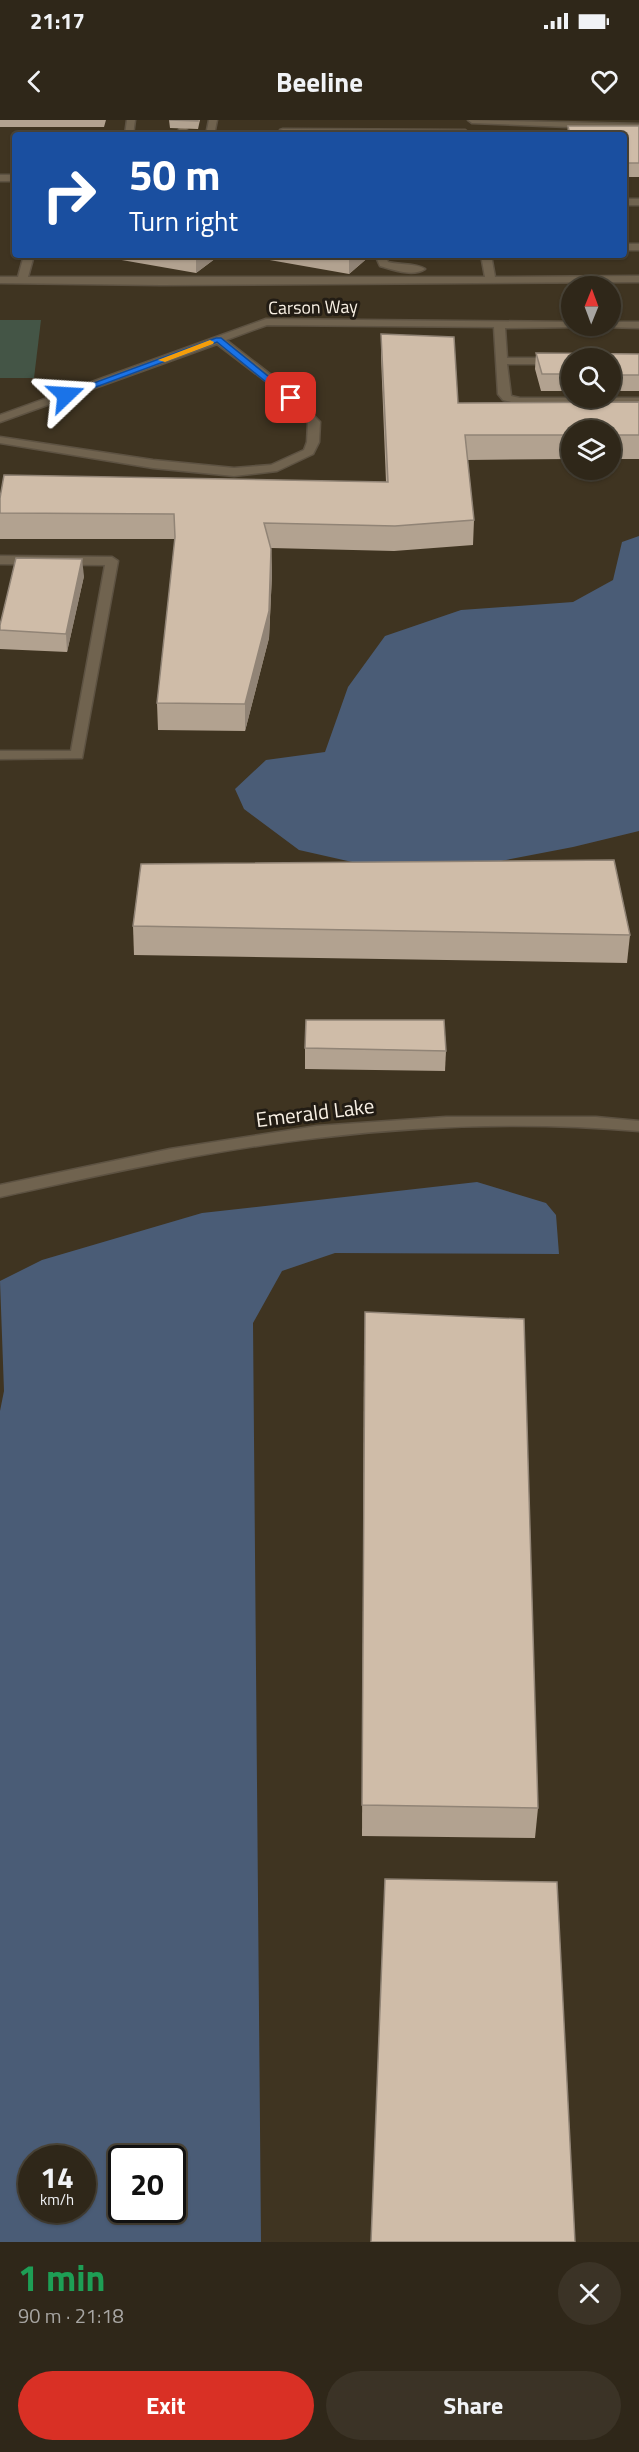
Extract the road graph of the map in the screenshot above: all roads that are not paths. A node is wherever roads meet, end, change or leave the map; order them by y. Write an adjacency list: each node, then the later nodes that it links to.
1 (472, 120): 2 (street)
2 (529, 121): 3 (street)
3 (639, 127)
4 (28, 258): 10 (street)
5 (381, 258): 7 (street)
6 (486, 258): 7 (street)
7 (489, 274): 8 (street); 10 (street)
8 (639, 279)
9 (0, 280): 10 (street)
10 (22, 280)
11 (499, 324): 12 (street, Carson Way); 15 (street, Carson Way); 16 (street)
12 (561, 325)
13 (621, 325): 14 (street)
14 (639, 325)
15 (218, 339): 19 (street, Carson Way); 20 (street)
16 (501, 361): 17 (street); 18 (street)
17 (561, 361)
18 (639, 401)
19 (0, 419)
20 (0, 440)
21 (0, 560): 22 (street)
22 (0, 755)
23 (639, 1126): 24 (street, Emerald Lake)
24 (0, 1191)

